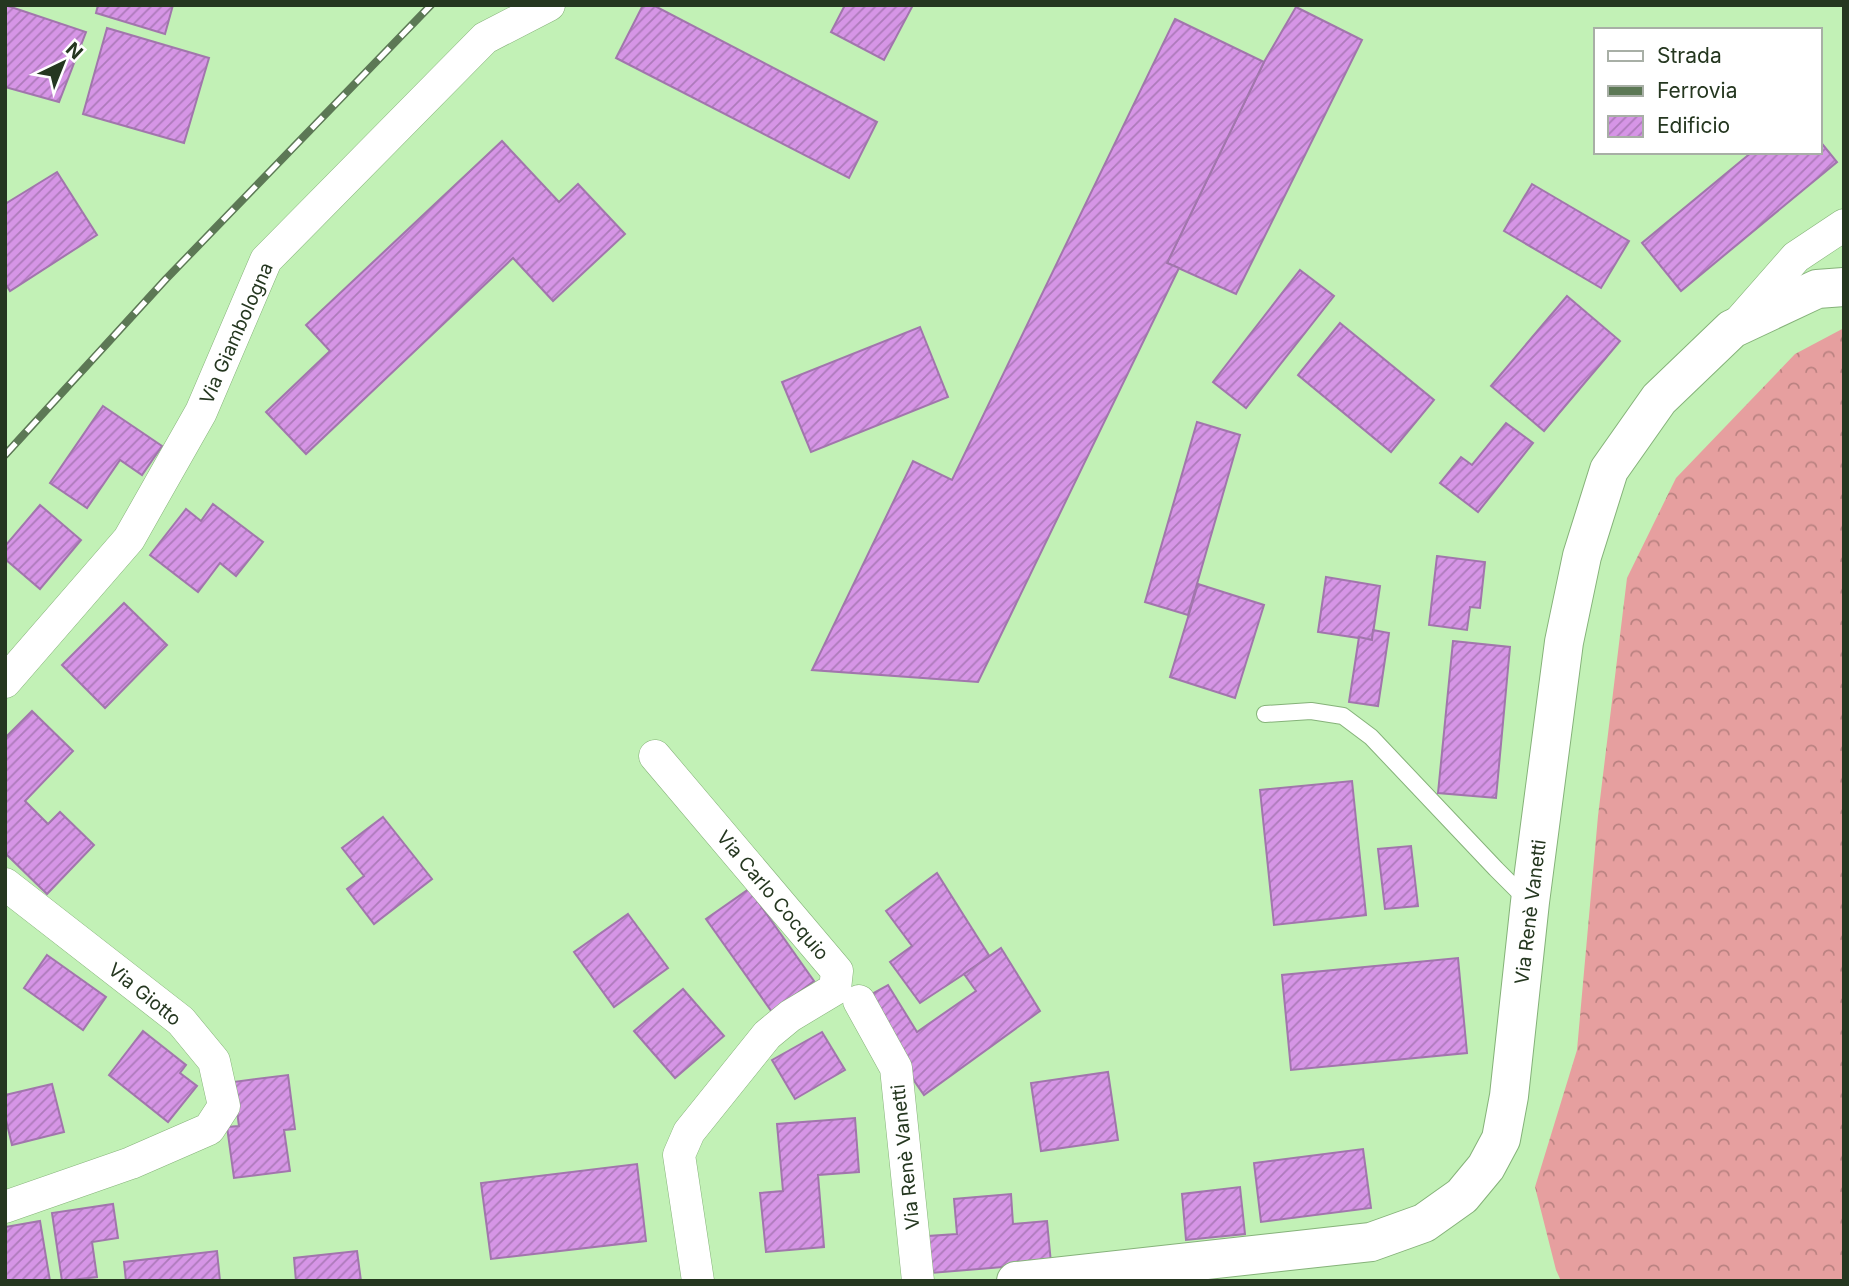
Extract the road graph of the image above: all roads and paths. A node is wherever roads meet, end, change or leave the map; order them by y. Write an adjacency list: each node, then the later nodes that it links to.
1 (549, 5): 5 (street, Via Giambologna)
2 (1844, 225): 4 (street)
3 (1844, 287): 4 (street, Via Renè Vanetti)
4 (1732, 329): 9 (street, Via Renè Vanetti)
5 (5, 682)
6 (1265, 714): 9 (lane)
7 (655, 757): 12 (street, Via Carlo Cocquio)
8 (5, 884): 11 (street, Via Giotto)
9 (1530, 902): 14 (street, Via Renè Vanetti)
10 (859, 1000): 13 (street, Via Renè Vanetti)
11 (5, 1207)
12 (698, 1281)
13 (918, 1281)
14 (1016, 1281)

